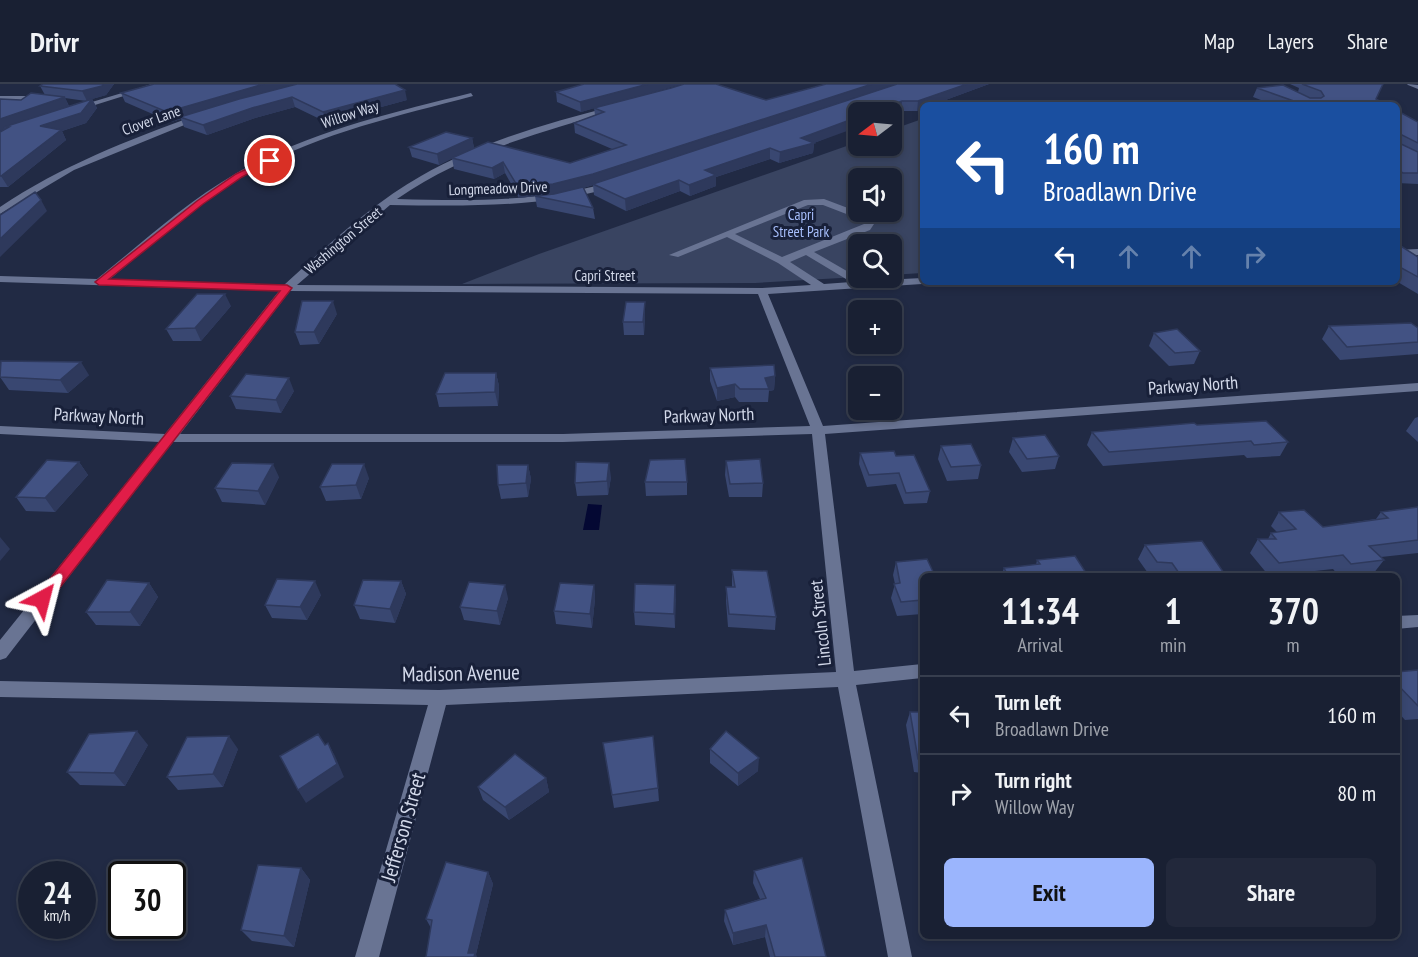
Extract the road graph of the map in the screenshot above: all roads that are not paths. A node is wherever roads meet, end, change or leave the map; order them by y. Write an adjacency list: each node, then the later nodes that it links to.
1 (159, 84): 8 (street)
2 (1410, 84): 3 (street)
3 (1418, 87)
4 (471, 95): 26 (street, Willow Way)
5 (0, 98): 6 (street)
6 (52, 99)
7 (70, 102): 8 (street)
8 (87, 105): 10 (street)
9 (621, 106): 15 (street, Washington Street)
10 (66, 112)
11 (213, 112): 13 (street, Clover Lane)
12 (621, 182): 15 (street, Longmeadow Drive)
13 (13, 201): 14 (street); 16 (street, Clover Lane)
14 (0, 202)
15 (389, 202): 30 (street, Washington Street)
16 (0, 211)
17 (727, 234): 18 (street); 21 (street); 22 (street)
18 (807, 252): 22 (street); 23 (street)
19 (1418, 252): 20 (street)
20 (1400, 253)
21 (674, 255)
22 (782, 261): 29 (street)
23 (848, 276)
24 (0, 279): 26 (street, Capri Street)
25 (920, 281): 27 (street, Capri Street)
26 (99, 282): 30 (street, Capri Street)
27 (902, 282)
28 (848, 286): 29 (street, Capri Street)
29 (821, 287): 31 (street, Capri Street)
30 (287, 288): 31 (street, Capri Street); 35 (street, Washington Street)
31 (762, 291): 34 (street, Lincoln Street)
32 (1418, 387): 34 (street, Parkway North)
33 (0, 430): 35 (street, Parkway North)
34 (818, 430): 35 (street, Parkway North); 40 (street, Lincoln Street)
35 (170, 438): 38 (street, Washington Street)
36 (1418, 621): 37 (street)
37 (1400, 623)
38 (0, 652)
39 (920, 671): 40 (street, Madison Avenue)
40 (846, 679): 42 (street, Madison Avenue); 44 (street, Lincoln Street)
41 (0, 689): 42 (street, Madison Avenue)
42 (440, 698): 43 (street, Jefferson Street)
43 (367, 957)
44 (900, 957)

